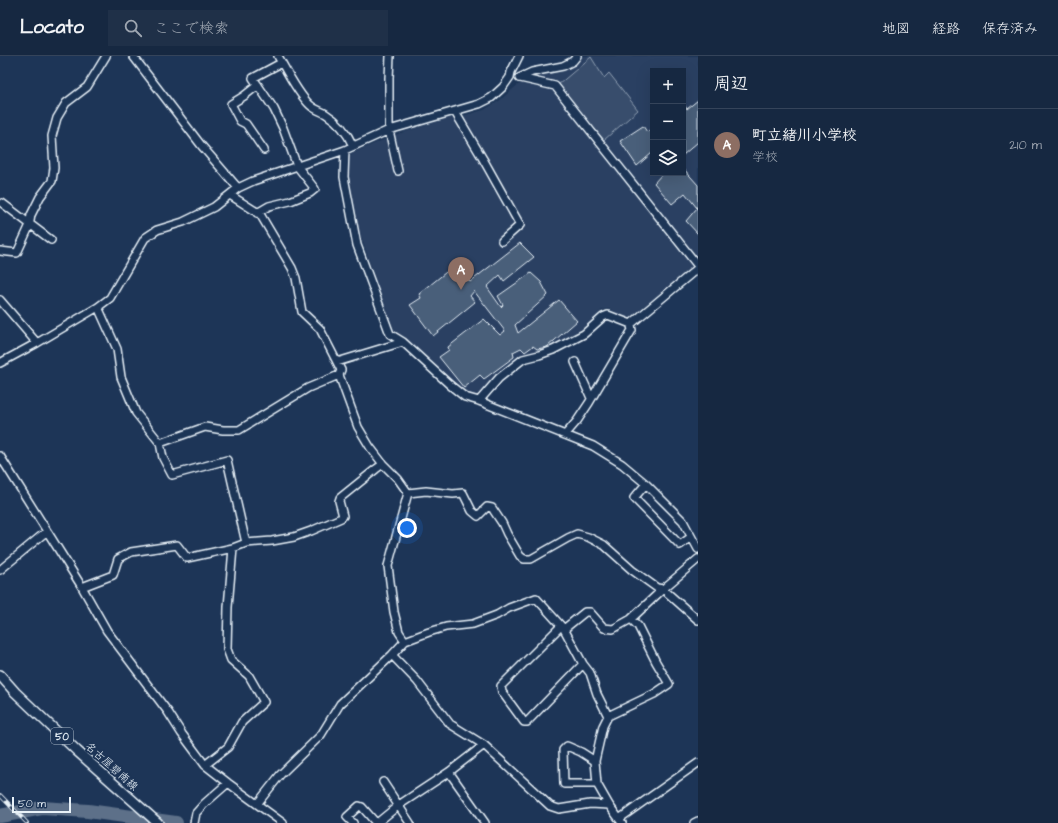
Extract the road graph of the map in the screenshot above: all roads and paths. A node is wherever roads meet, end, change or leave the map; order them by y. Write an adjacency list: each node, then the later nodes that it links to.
1 (106, 56): 21 (street)
2 (133, 56): 17 (street)
3 (390, 56): 11 (street)
4 (577, 56): 8 (street)
5 (518, 57): 7 (street)
6 (280, 59): 9 (street); 12 (street)
7 (510, 77): 8 (street); 10 (street)
8 (520, 78): 25 (street)
9 (258, 85): 13 (street); 15 (street)
10 (455, 112): 11 (street); 23 (street)
11 (390, 130): 12 (street); 16 (street)
12 (353, 146): 14 (street)
13 (264, 150)
14 (345, 150): 15 (street); 29 (street)
15 (297, 166): 17 (street); 20 (street)
16 (398, 171)
17 (238, 188): 18 (street)
18 (230, 195): 20 (street); 27 (street)
19 (2, 203): 21 (street)
20 (258, 213): 31 (street)
21 (29, 224): 22 (street); 24 (street)
22 (51, 240)
23 (502, 241)
24 (0, 251)
25 (698, 267): 36 (street)
26 (0, 300): 30 (street)
27 (98, 307): 30 (street); 38 (street)
28 (631, 326): 35 (street)
29 (403, 342): 31 (street); 36 (street)
30 (37, 343): 33 (street)
31 (337, 362): 34 (street)
32 (575, 362): 35 (street)
33 (0, 363)
34 (339, 375): 38 (street); 40 (street)
35 (591, 398): 37 (street)
36 (479, 401): 37 (street)
37 (565, 435): 41 (street)
38 (160, 443): 45 (street)
39 (0, 456): 43 (street)
40 (383, 464): 42 (street); 45 (street)
41 (646, 484): 44 (street); 44 (street)
42 (408, 493): 51 (street); 55 (street)
43 (47, 531): 49 (street); 50 (street)
44 (691, 537): 47 (street)
45 (246, 543): 46 (street)
46 (233, 548): 50 (street); 63 (street)
47 (698, 549)
48 (698, 559): 51 (street)
49 (0, 570)
50 (82, 587): 63 (street)
51 (663, 589): 52 (street); 53 (street)
52 (631, 619): 54 (street); 59 (street)
53 (698, 620)
54 (562, 627): 55 (street); 57 (street); 57 (street)
55 (405, 641): 56 (street)
56 (392, 655): 60 (street); 68 (street)
57 (584, 664): 59 (street)
58 (0, 675): 73 (main road, 名古屋碧南線 / 50)
59 (608, 716): 61 (street)
60 (484, 745): 64 (street); 70 (street)
61 (595, 761): 67 (street); 67 (street)
62 (698, 763): 71 (street)
63 (205, 765): 66 (street)
64 (449, 772): 69 (street); 79 (street)
65 (383, 782): 69 (street)
66 (228, 783): 68 (street); 74 (street)
67 (597, 784): 70 (street)
68 (257, 804): 75 (street)
69 (398, 805): 77 (street); 78 (street)
70 (609, 805): 71 (street)
71 (620, 821)
72 (698, 821): 80 (street)
73 (158, 823)
74 (194, 823)
75 (283, 823)
76 (353, 823): 77 (street)
77 (377, 823)
78 (410, 823)
79 (484, 823)
80 (694, 823)

